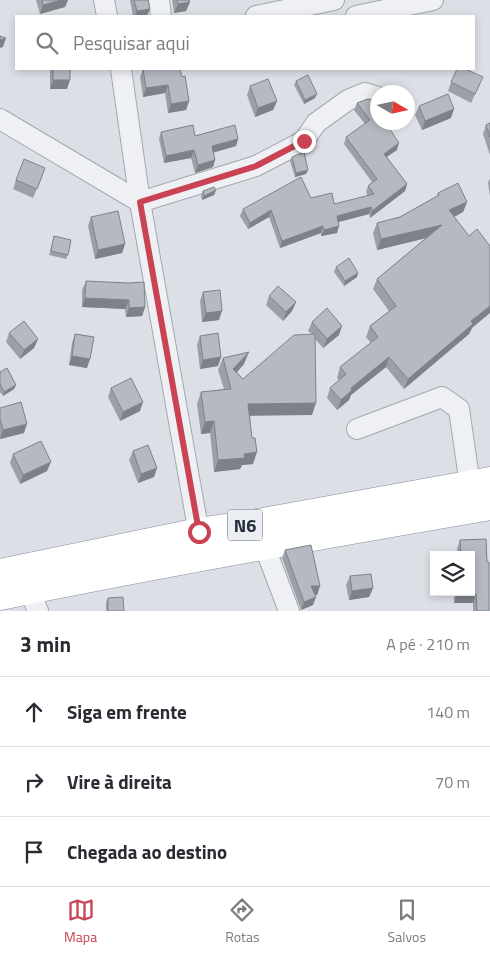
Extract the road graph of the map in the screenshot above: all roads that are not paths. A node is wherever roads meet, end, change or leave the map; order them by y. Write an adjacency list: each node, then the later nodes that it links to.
1 (104, 0): 5 (street)
2 (159, 0): 6 (street)
3 (334, 0): 7 (street)
4 (433, 0): 8 (street)
5 (107, 15)
6 (161, 15)
7 (261, 15)
8 (361, 15)
9 (120, 70): 12 (street)
10 (370, 95): 12 (street)
11 (0, 119): 12 (street)
12 (140, 202): 16 (street)
13 (357, 429): 14 (street)
14 (480, 483): 16 (highway, N6)
15 (490, 506): 17 (highway, N6)
16 (201, 545): 17 (highway, N6); 18 (highway, N6); 20 (highway, N6)
17 (264, 545): 21 (street)
18 (0, 573)
19 (0, 596): 20 (highway, N6)
20 (34, 600)
21 (289, 611)

